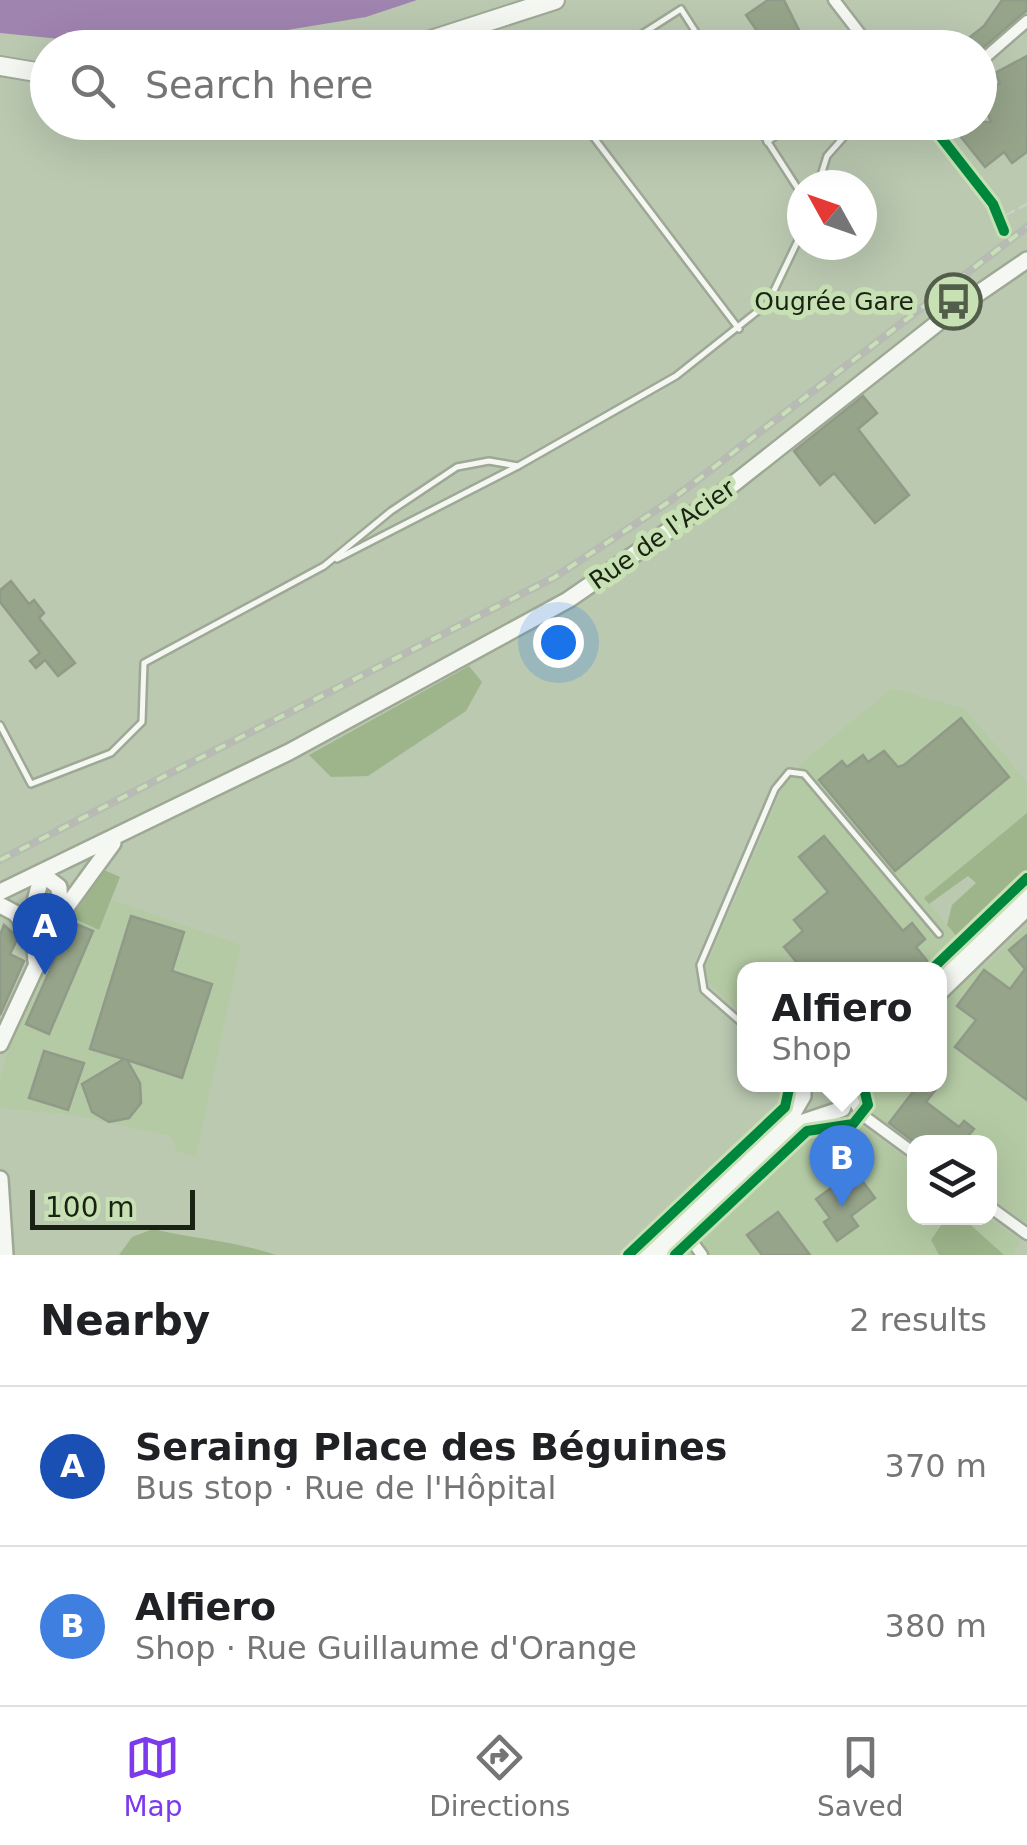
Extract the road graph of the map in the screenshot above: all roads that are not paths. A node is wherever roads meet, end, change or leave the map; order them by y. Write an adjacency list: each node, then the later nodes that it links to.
1 (555, 0): 4 (main road)
2 (834, 0): 7 (street)
3 (1027, 20): 8 (street)
4 (463, 30)
5 (648, 30): 6 (lane)
6 (695, 30)
7 (857, 30)
8 (997, 47)
9 (0, 66): 10 (main road)
10 (30, 71)
11 (596, 140): 22 (lane)
12 (770, 140): 15 (lane)
13 (841, 140): 16 (lane)
14 (943, 140): 18 (street)
15 (767, 142): 17 (lane)
16 (823, 170)
17 (787, 172)
18 (1004, 231)
19 (789, 260): 22 (lane)
20 (1022, 263): 21 (main road); 26 (main road, Rue de l'Acier)
21 (1027, 280)
22 (740, 328): 23 (lane)
23 (518, 466): 24 (lane); 24 (lane)
24 (324, 566): 25 (lane)
25 (0, 725)
26 (115, 840): 27 (main road, Rue de l'Acier); 32 (main road)
27 (42, 874): 28 (main road, Rue de l'Acier); 32 (main road); 33 (main road)
28 (0, 892)
29 (1027, 892): 36 (main road)
30 (0, 905): 33 (main road)
31 (1027, 908): 37 (main road)
32 (60, 917): 35 (main road)
33 (32, 932): 35 (main road)
34 (939, 934): 38 (lane)
35 (36, 961): 39 (main road)
36 (947, 968)
37 (947, 985)
38 (737, 1019)
39 (0, 1044)
40 (802, 1092): 53 (main road)
41 (804, 1092): 45 (main road)
42 (849, 1092): 44 (main road)
43 (853, 1092): 46 (street)
44 (838, 1112): 45 (main road); 46 (street)
45 (820, 1114): 50 (main road)
46 (861, 1114): 47 (street)
47 (907, 1148)
48 (0, 1179): 52 (main road)
49 (997, 1212): 51 (street)
50 (685, 1232): 54 (main road); 55 (street)
51 (1027, 1234)
52 (5, 1255)
53 (643, 1255)
54 (660, 1255)
55 (702, 1255)

